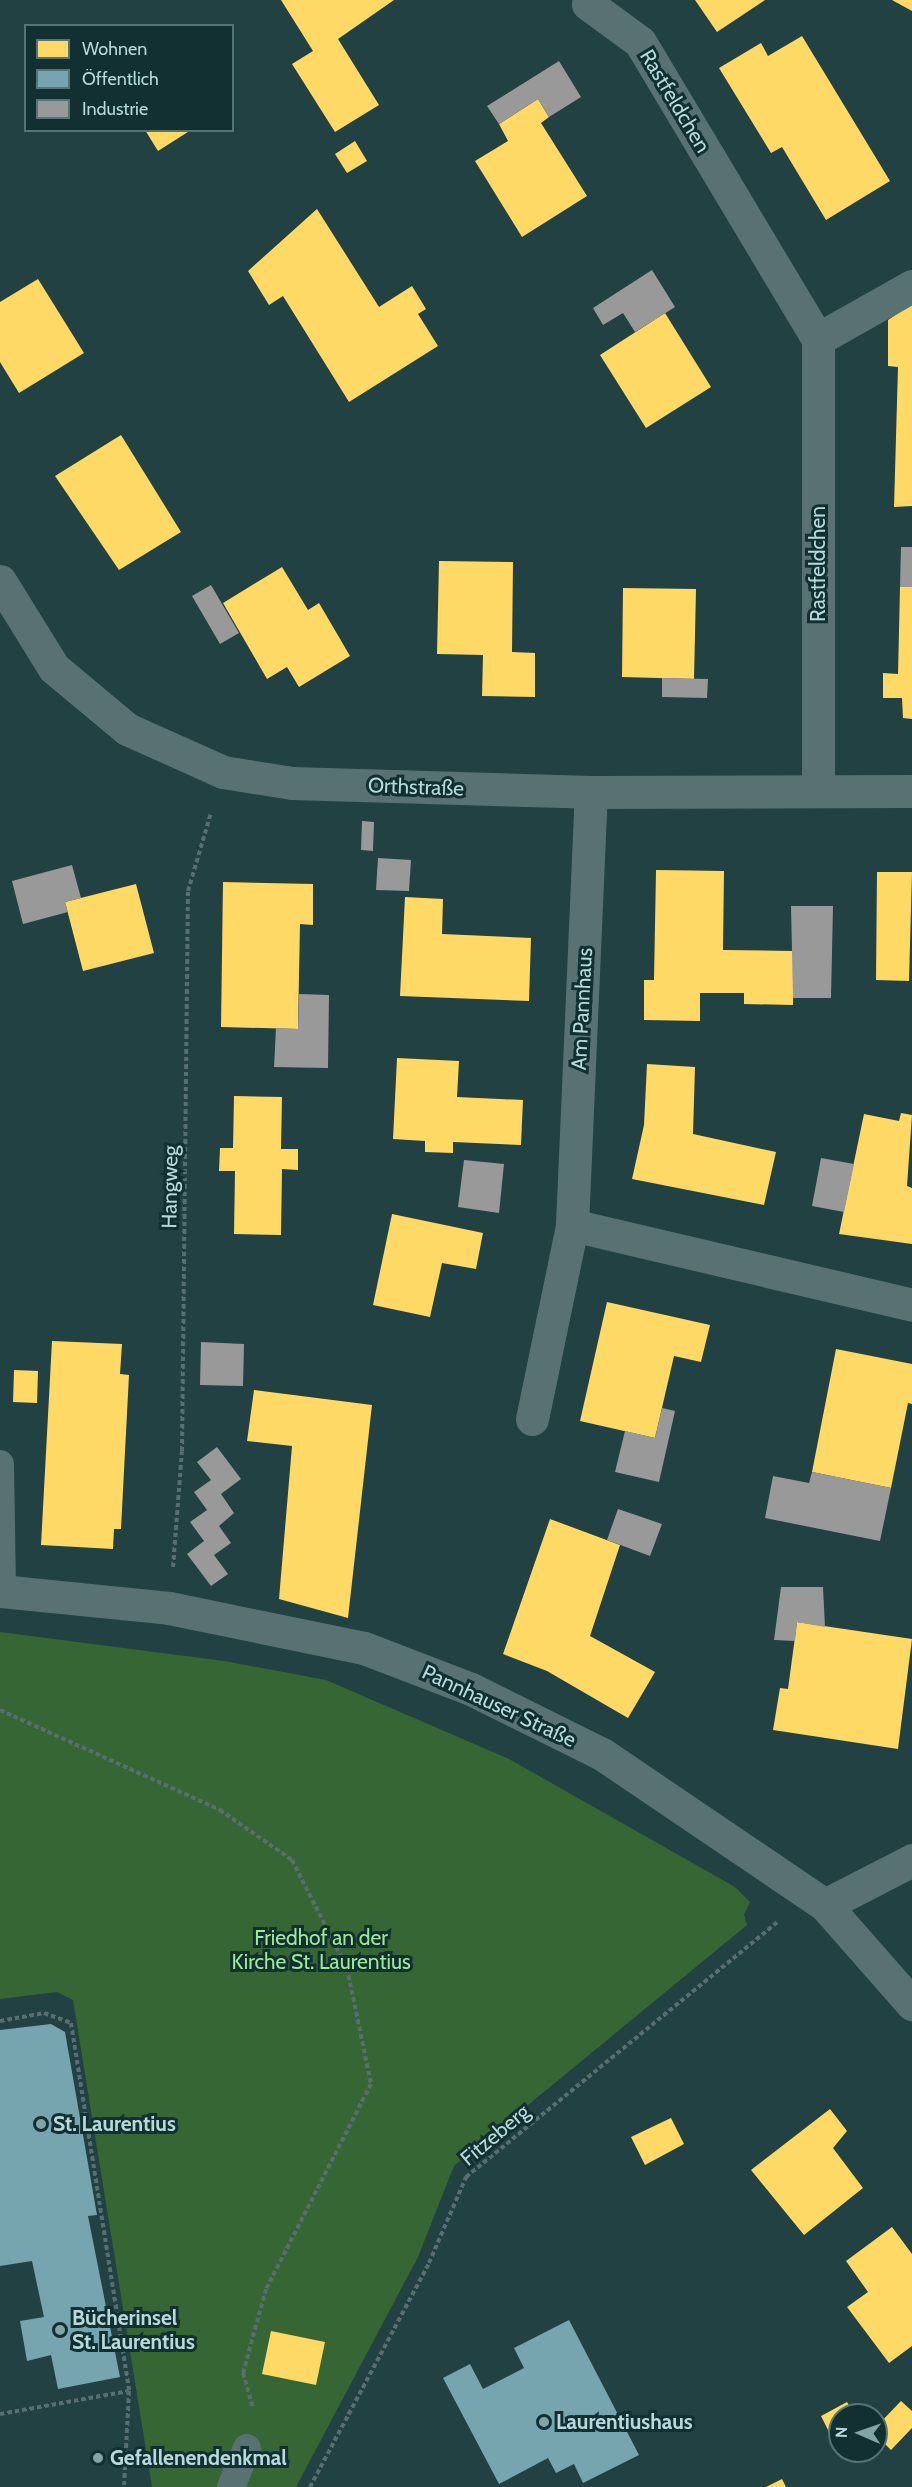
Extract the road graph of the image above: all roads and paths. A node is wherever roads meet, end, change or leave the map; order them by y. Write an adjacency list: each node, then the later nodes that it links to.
1 (588, 4): 3 (street, Rastfeldchen)
2 (912, 286): 3 (street)
3 (818, 339): 6 (street, Rastfeldchen)
4 (0, 581): 5 (street, Orthstraße)
5 (223, 772): 8 (street, Orthstraße); 14 (path, Hangweg)
6 (818, 789): 7 (street, Orthstraße); 8 (street, Orthstraße)
7 (912, 791)
8 (591, 792): 9 (street, Am Pannhaus)
9 (572, 1225): 10 (street); 11 (street, Am Pannhaus)
10 (912, 1305)
11 (532, 1419)
12 (0, 1464): 13 (lane)
13 (1, 1591): 14 (street, Pannhauser Straße)
14 (169, 1608): 17 (street, Pannhauser Straße)
15 (0, 1710): 23 (path)
16 (912, 1860): 17 (street)
17 (825, 1905): 19 (street, Pannhauser Straße)
18 (755, 1940): 26 (path, Fitzeberg)
19 (912, 2004)
20 (0, 2021): 21 (path)
21 (129, 2391): 22 (path); 24 (path)
22 (0, 2414)
23 (247, 2448): 25 (lane)
24 (124, 2487)
25 (231, 2487)
26 (310, 2487)

